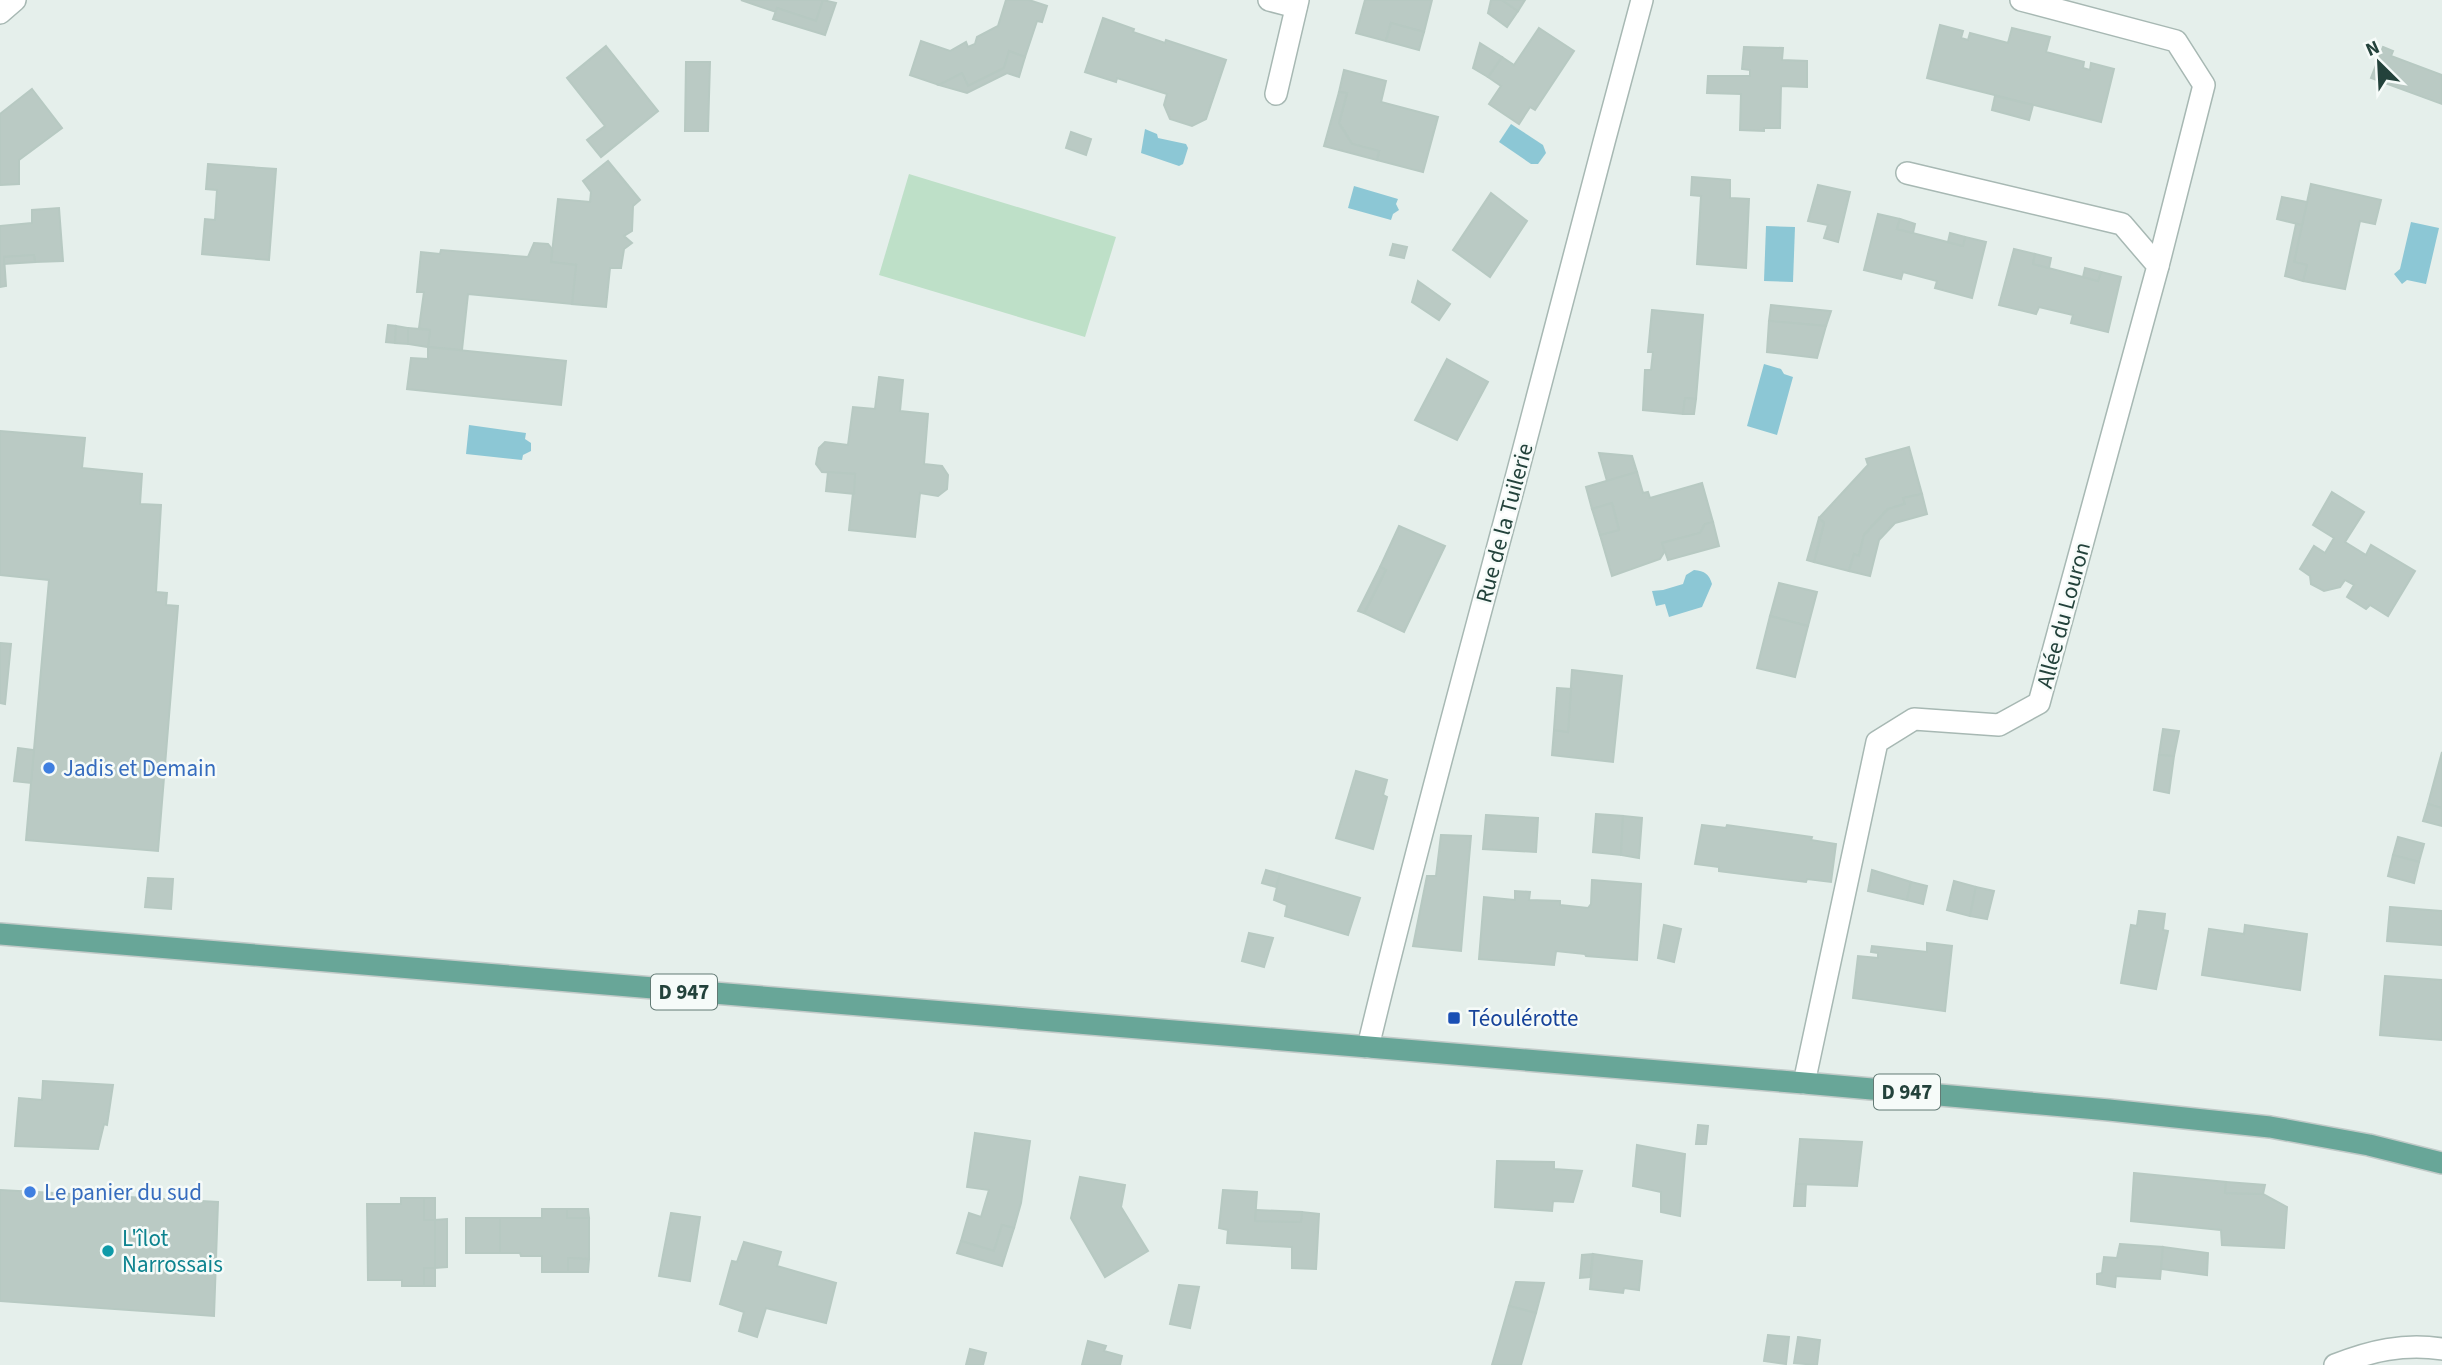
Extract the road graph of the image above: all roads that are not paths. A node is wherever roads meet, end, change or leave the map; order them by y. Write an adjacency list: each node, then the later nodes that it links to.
1 (15, 0): 6 (street)
2 (1269, 0): 5 (street)
3 (1642, 0): 11 (street, Rue de la Tuilerie)
4 (2021, 0): 9 (street, Allée du Louron)
5 (1297, 3): 7 (street)
6 (0, 13)
7 (1276, 94)
8 (1907, 173): 9 (street)
9 (2158, 266): 12 (street, Allée du Louron)
10 (0, 934): 11 (main road, D 947)
11 (1368, 1047): 12 (main road, D 947)
12 (1804, 1083): 13 (main road, D 947)
13 (2442, 1163)
14 (2442, 1349): 15 (street)
15 (2335, 1365)

